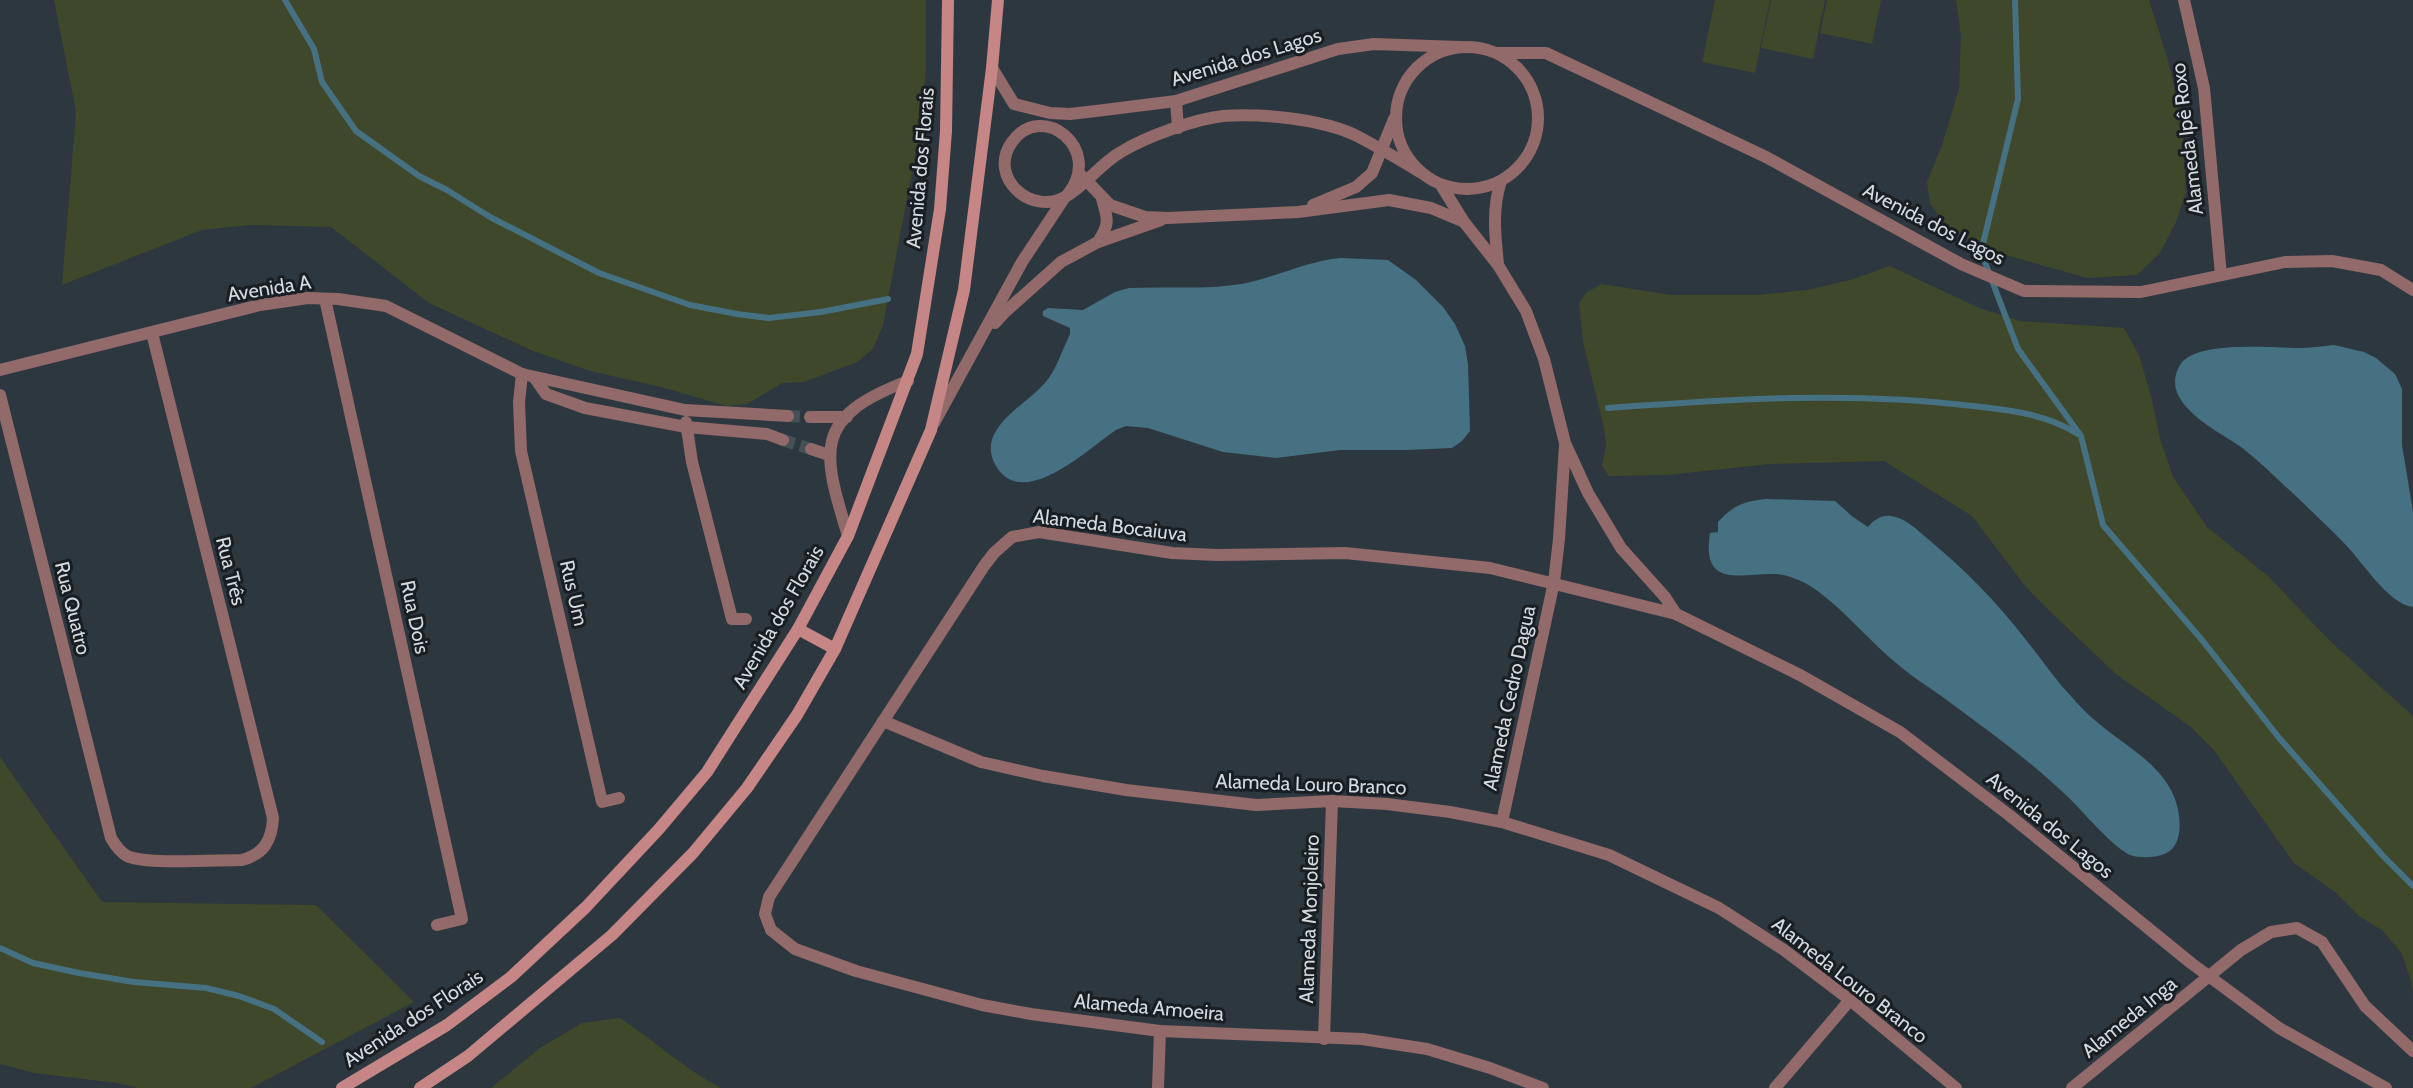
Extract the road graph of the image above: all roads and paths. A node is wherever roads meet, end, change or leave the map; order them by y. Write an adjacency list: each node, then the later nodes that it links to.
1 (948, 0): 32 (street, Avenida dos Florais)
2 (998, 0): 6 (street)
3 (2184, 0): 25 (street, Alameda Ipê Roxo)
4 (1460, 47): 5 (street, Avenida dos Lagos); 7 (street, Avenida dos Lagos); 10 (street, Avenida dos Lagos)
5 (1497, 53): 16 (street, Avenida dos Lagos); 25 (street, Avenida dos Lagos)
6 (992, 68): 8 (street); 40 (street)
7 (1176, 101): 9 (street, Avenida dos Lagos); 12 (street)
8 (1014, 104): 9 (street, Avenida dos Lagos); 11 (street)
9 (1070, 114): 11 (street)
10 (1395, 115): 13 (street); 14 (street, Avenida dos Lagos)
11 (1043, 127): 15 (street); 18 (street)
12 (1178, 128): 13 (street); 15 (street)
13 (1382, 152): 14 (street); 20 (street)
14 (1420, 172): 17 (street, Avenida dos Lagos)
15 (1082, 177): 18 (street); 19 (street)
16 (1501, 181): 17 (street, Avenida dos Lagos); 24 (street, Avenida dos Lagos)
17 (1441, 185): 22 (street, Avenida dos Lagos)
18 (1066, 196): 30 (street)
19 (1102, 199): 21 (street); 23 (street)
20 (1298, 212): 21 (street); 22 (street)
21 (1168, 218): 23 (street)
22 (1464, 222): 24 (street, Avenida dos Lagos)
23 (1098, 242): 30 (street)
24 (1498, 265): 43 (street, Avenida dos Lagos)
25 (2221, 275): 26 (street, Avenida dos Lagos)
26 (2413, 290)
27 (325, 299): 28 (street, Avenida A); 31 (street, Avenida A); 58 (street, Rua Dois)
28 (152, 333): 29 (street, Avenida A); 56 (street, Rua Três)
29 (0, 370)
30 (963, 371): 40 (street)
31 (528, 376): 34 (street, Avenida A); 39 (street, Avenida A); 53 (street, Rus Um)
32 (908, 381): 38 (street); 46 (street, Avenida dos Florais)
33 (0, 394): 56 (street, Rua Quatro)
34 (685, 410): 35 (street, Avenida A); 39 (street)
35 (772, 415): 36 (street, Avenida A); 41 (street)
36 (788, 416)
37 (810, 417): 38 (street)
38 (847, 417): 45 (street)
39 (686, 427): 41 (street, Avenida A); 49 (street)
40 (931, 430): 51 (street)
41 (767, 434): 42 (street, Avenida A)
42 (783, 440)
43 (1565, 443): 47 (street, Alameda Cedro Dagua); 48 (street, Avenida dos Lagos)
44 (811, 449): 45 (street)
45 (830, 455): 46 (street)
46 (848, 536): 50 (street, Avenida dos Florais)
47 (1554, 582): 48 (street, Avenida dos Lagos); 52 (street, Alameda Bocaiuva); 55 (street, Alameda Cedro Dagua)
48 (1676, 614): 59 (street, Avenida dos Lagos)
49 (746, 619)
50 (798, 629): 51 (street); 64 (street, Avenida dos Florais)
51 (835, 649): 65 (street)
52 (883, 721): 54 (street, Alameda Louro Branco); 57 (street, Alameda Bocaiuva)
53 (619, 798)
54 (1332, 801): 55 (street, Alameda Louro Branco); 62 (street, Alameda Monjoleiro)
55 (1502, 822): 60 (street, Alameda Louro Branco)
56 (108, 830)
57 (767, 921): 61 (street, Alameda Amoeira)
58 (436, 925)
59 (2210, 977): 63 (street, Alameda Inga); 70 (street, Alameda Inga); 71 (street, Avenida dos Lagos)
60 (1850, 1000): 68 (street); 69 (street, Alameda Louro Branco)
61 (1160, 1031): 62 (street, Alameda Amoeira); 66 (street)
62 (1324, 1039): 67 (street, Alameda Amoeira)
63 (2413, 1051)
64 (342, 1088)
65 (420, 1088)
66 (1158, 1088)
67 (1543, 1088)
68 (1775, 1088)
69 (1956, 1088)
70 (2072, 1088)
71 (2386, 1088)

